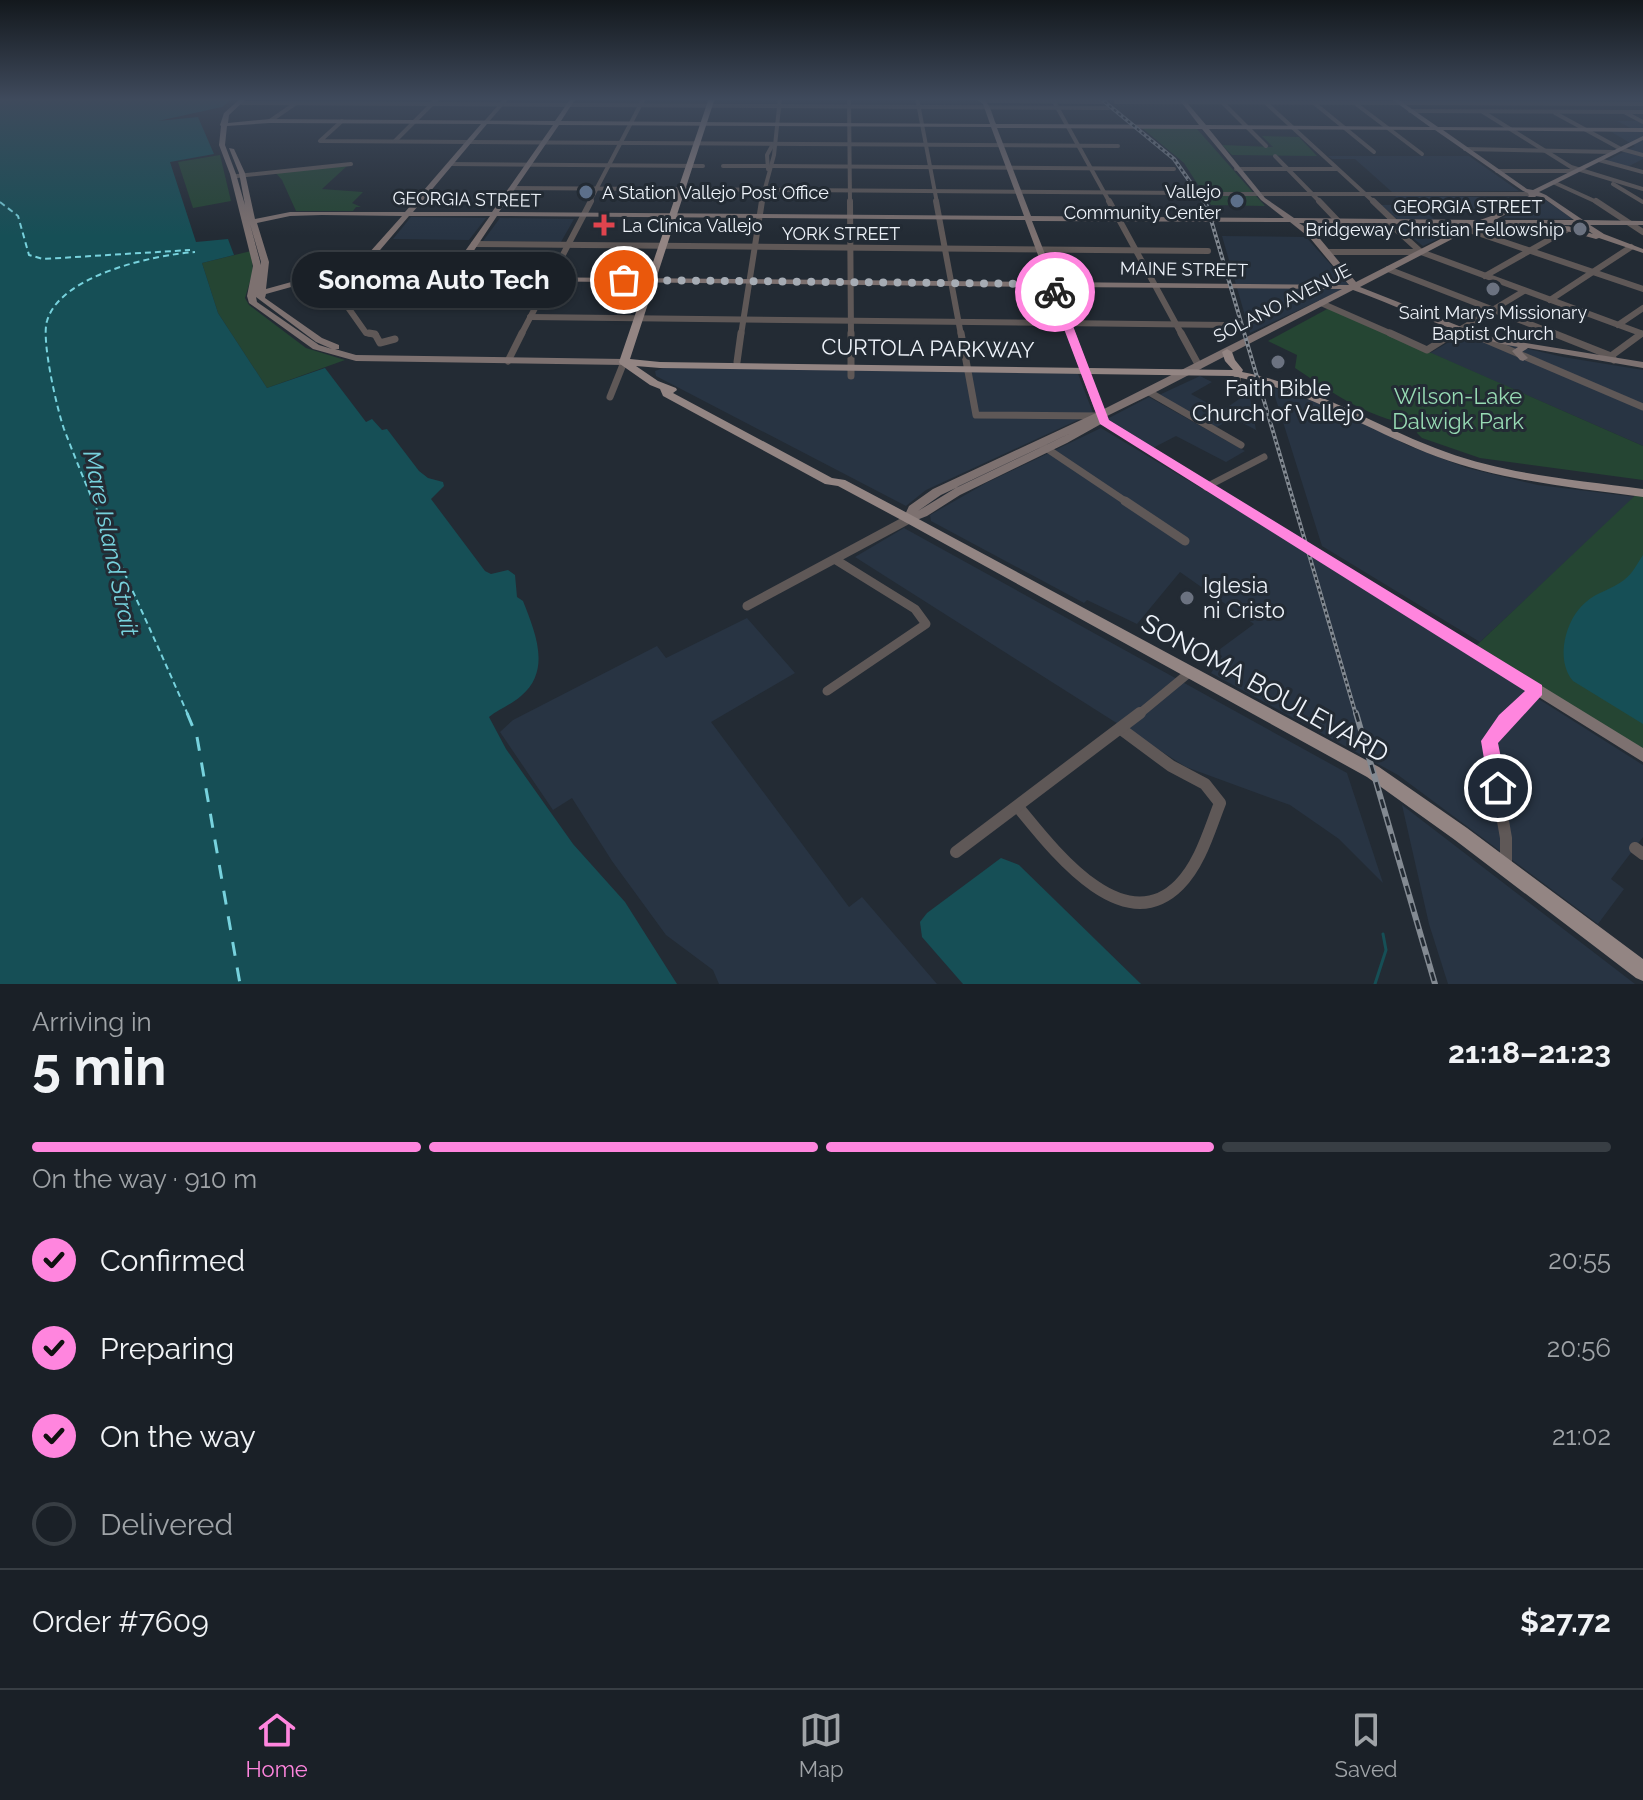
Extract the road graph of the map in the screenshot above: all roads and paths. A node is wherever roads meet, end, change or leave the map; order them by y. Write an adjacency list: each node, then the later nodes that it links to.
1 (698, 143): 33 (main road)
2 (222, 144): 49 (main road)
3 (467, 144): 30 (main road)
4 (543, 144): 31 (main road)
5 (620, 144): 32 (street)
6 (767, 144): 7 (street)
7 (773, 144): 16 (street); 37 (street)
8 (1216, 144): 42 (main road)
9 (1310, 144): 44 (street)
10 (1364, 144): 24 (street)
11 (1409, 144): 25 (street)
12 (1458, 144): 21 (main road)
13 (1535, 144): 22 (street)
14 (1607, 144): 23 (street)
15 (1632, 144): 23 (main road, SOLANO AVENUE)
16 (849, 145): 17 (street); 36 (street)
17 (925, 145): 18 (street); 38 (street)
18 (1001, 145): 19 (street); 39 (main road)
19 (1078, 146): 20 (street); 40 (street)
20 (1118, 146)
21 (1465, 149): 22 (street); 46 (main road)
22 (1543, 149): 23 (street); 45 (street)
23 (1618, 151): 26 (street); 28 (main road, SOLANO AVENUE)
24 (1374, 152)
25 (1422, 154)
26 (1643, 155)
27 (1275, 156): 43 (street)
28 (1599, 160): 45 (main road, SOLANO AVENUE); 48 (street)
29 (351, 164): 49 (street)
30 (450, 164): 31 (street); 70 (main road)
31 (529, 164): 32 (street); 53 (main road)
32 (609, 165): 33 (street); 54 (street)
33 (690, 166): 34 (street); 55 (main road)
34 (703, 166)
35 (723, 166): 37 (street)
36 (849, 166): 37 (street); 38 (street); 58 (street)
37 (769, 167): 57 (street)
38 (930, 167): 39 (street); 59 (street)
39 (1009, 168): 40 (street); 60 (main road)
40 (1090, 168): 41 (street); 61 (street)
41 (1174, 169)
42 (1236, 169): 43 (street); 63 (main road)
43 (1288, 169): 44 (street); 64 (street)
44 (1337, 169): 65 (street)
45 (1580, 170): 47 (street); 50 (main road, SOLANO AVENUE); 51 (street)
46 (1497, 171): 47 (street); 67 (main road)
47 (1543, 172): 50 (street)
48 (1643, 172)
49 (238, 176): 82 (main road)
50 (1568, 177): 52 (main road, SOLANO AVENUE)
51 (1604, 178): 56 (street); 68 (street)
52 (1555, 183): 67 (main road, SOLANO AVENUE); 90 (street)
53 (513, 188): 54 (street); 71 (main road)
54 (596, 189): 55 (street); 72 (street)
55 (680, 189): 57 (street); 73 (main road)
56 (1643, 189)
57 (765, 190): 58 (street); 74 (street)
58 (848, 191): 59 (street); 76 (street)
59 (934, 191): 60 (street); 77 (street)
60 (1018, 192): 61 (street); 78 (main road)
61 (1104, 193): 62 (street); 79 (street)
62 (1189, 193)
63 (1258, 193): 64 (street); 66 (street); 80 (main road)
64 (1311, 193): 65 (street); 83 (street)
65 (1363, 193): 67 (street); 84 (street)
66 (1210, 194)
67 (1533, 194): 69 (main road, SOLANO AVENUE); 89 (main road)
68 (1643, 202)
69 (1506, 208): 75 (main road, SOLANO AVENUE); 86 (main road, SOLANO AVENUE); 88 (main road)
70 (407, 214): 71 (main road, GEORGIA STREET); 82 (main road, GEORGIA STREET); 111 (main road)
71 (495, 215): 72 (main road, GEORGIA STREET); 97 (main road)
72 (582, 216): 73 (main road, GEORGIA STREET); 98 (street)
73 (671, 216): 74 (main road, GEORGIA STREET); 99 (main road)
74 (760, 217): 76 (main road, GEORGIA STREET); 101 (street)
75 (1497, 217): 86 (main road, SOLANO AVENUE); 87 (main road)
76 (847, 218): 77 (main road, GEORGIA STREET); 102 (street)
77 (939, 218): 78 (main road, GEORGIA STREET); 103 (street)
78 (1029, 219): 79 (main road, GEORGIA STREET); 104 (main road)
79 (1118, 220): 80 (main road, GEORGIA STREET); 105 (street)
80 (1293, 221): 81 (main road, GEORGIA STREET); 94 (main road)
81 (1305, 221): 83 (main road, GEORGIA STREET); 94 (main road)
82 (249, 222): 130 (main road)
83 (1339, 222): 84 (main road, GEORGIA STREET)
84 (1391, 222): 85 (main road, GEORGIA STREET); 110 (street)
85 (1442, 222): 86 (main road, GEORGIA STREET); 92 (main road)
86 (1479, 222): 87 (main road, GEORGIA STREET); 92 (main road, SOLANO AVENUE)
87 (1512, 222): 88 (main road, GEORGIA STREET)
88 (1549, 222): 89 (main road, GEORGIA STREET); 93 (main road)
89 (1582, 223): 90 (main road, GEORGIA STREET); 96 (main road)
90 (1629, 223): 91 (main road, GEORGIA STREET); 95 (street)
91 (1643, 223)
92 (1465, 229): 107 (street); 110 (main road, SOLANO AVENUE)
93 (1568, 229): 96 (main road); 107 (street)
94 (1307, 232): 109 (main road)
95 (1643, 232)
96 (1593, 234): 100 (main road)
97 (474, 244): 98 (street, YORK STREET); 115 (main road)
98 (567, 245): 99 (street, YORK STREET); 117 (street)
99 (662, 246): 101 (street, YORK STREET); 119 (main road)
100 (1628, 246): 108 (main road); 114 (street)
101 (754, 247): 102 (street, YORK STREET); 120 (street)
102 (850, 248): 103 (street, YORK STREET); 121 (street)
103 (944, 248): 104 (street); 122 (street)
104 (1039, 249): 105 (street); 123 (main road)
105 (1134, 250): 106 (street); 125 (street)
106 (1208, 251)
107 (1531, 251): 114 (street); 116 (street)
108 (1643, 251)
109 (1326, 252): 110 (street); 113 (main road)
110 (1421, 252): 112 (main road, SOLANO AVENUE); 116 (street)
111 (363, 265): 115 (main road, MAINE STREET); 124 (main road, MAINE STREET)
112 (1388, 269): 118 (main road, SOLANO AVENUE); 135 (street)
113 (1344, 272): 118 (main road); 127 (main road)
114 (1593, 272): 128 (street); 132 (street)
115 (449, 273): 117 (main road, MAINE STREET)
116 (1485, 276): 129 (street)
117 (550, 279): 119 (main road, MAINE STREET); 136 (street)
118 (1368, 279): 127 (main road, SOLANO AVENUE)
119 (650, 280): 120 (main road, MAINE STREET); 137 (main road)
120 (749, 281): 121 (main road, MAINE STREET); 138 (street)
121 (850, 281): 122 (main road, MAINE STREET); 139 (street)
122 (951, 282): 123 (main road, MAINE STREET); 140 (street)
123 (1052, 284): 125 (main road, MAINE STREET); 141 (main road)
124 (307, 285): 130 (main road, MAINE STREET); 147 (street)
125 (1153, 285): 126 (main road, MAINE STREET); 142 (street)
126 (1317, 286): 127 (main road, MAINE STREET); 131 (main road)
127 (1354, 287): 131 (main road, SOLANO AVENUE); 145 (main road)
128 (1643, 289)
129 (1524, 291): 132 (street); 135 (street)
130 (255, 295): 151 (main road, CURTOLA PARKWAY)
131 (1335, 296): 133 (main road, SOLANO AVENUE)
132 (1550, 300): 144 (street)
133 (1321, 303): 145 (street); 148 (main road, SOLANO AVENUE)
134 (1643, 308): 144 (street)
135 (1492, 310): 145 (street); 150 (street)
136 (530, 317): 137 (street); 151 (street)
137 (637, 318): 138 (street); 152 (main road)
138 (743, 319): 139 (street); 153 (street)
139 (850, 321): 140 (street); 159 (street)
140 (958, 321): 141 (street); 156 (street)
141 (1066, 323): 142 (street); 157 (main road)
142 (1175, 324): 143 (street); 158 (street)
143 (1227, 325)
144 (1618, 325): 146 (street)
145 (1465, 331): 149 (main road)
146 (1642, 334): 150 (street)
147 (395, 339)
148 (1227, 352): 158 (main road, SOLANO AVENUE); 161 (main road)
149 (1524, 352): 150 (main road); 167 (street)
150 (1613, 358): 155 (main road)
151 (508, 361): 152 (main road, CURTOLA PARKWAY)
152 (624, 362): 153 (main road, CURTOLA PARKWAY); 154 (main road, CURTOLA PARKWAY); 162 (main road, SONOMA BOULEVARD); 166 (street)
153 (737, 362): 159 (main road, CURTOLA PARKWAY)
154 (660, 365): 159 (main road, CURTOLA PARKWAY); 162 (main road)
155 (1643, 365)
156 (966, 367): 157 (main road, CURTOLA PARKWAY); 159 (main road, CURTOLA PARKWAY); 168 (street)
157 (1083, 368): 158 (main road, CURTOLA PARKWAY); 160 (main road, CURTOLA PARKWAY); 168 (main road)
158 (1195, 368): 160 (main road, CURTOLA PARKWAY); 161 (main road, CURTOLA PARKWAY); 163 (main road, SOLANO AVENUE)
159 (851, 369)
160 (1154, 371): 163 (main road)
161 (1239, 372): 164 (street); 173 (main road, CURTOLA PARKWAY); 174 (main road, CURTOLA PARKWAY)
162 (650, 381): 175 (main road, SONOMA BOULEVARD)
163 (1166, 383): 165 (main road, SOLANO AVENUE)
164 (1232, 386)
165 (1149, 392): 168 (main road, SOLANO AVENUE); 169 (street)
166 (610, 397)
167 (1643, 407)
168 (1101, 416): 170 (main road, SOLANO AVENUE); 172 (main road)
169 (1241, 445)
170 (1044, 446): 175 (main road, SOLANO AVENUE); 176 (street)
171 (1264, 457): 172 (street)
172 (1206, 487): 180 (main road)
173 (1643, 487)
174 (1643, 493)
175 (909, 519): 177 (street, SOLANO AVENUE); 179 (main road, SONOMA BOULEVARD)
176 (1185, 541)
177 (836, 560): 178 (street, SOLANO AVENUE); 181 (street)
178 (747, 606)
179 (1190, 672): 182 (street); 186 (main road, SONOMA BOULEVARD)
180 (1536, 690): 183 (main road); 186 (street)
181 (827, 691)
182 (1121, 729): 184 (street); 184 (street)
183 (1643, 756)
184 (1018, 807): 185 (street)
185 (956, 852)
186 (1506, 868): 187 (main road, SONOMA BOULEVARD)
187 (1643, 971)

